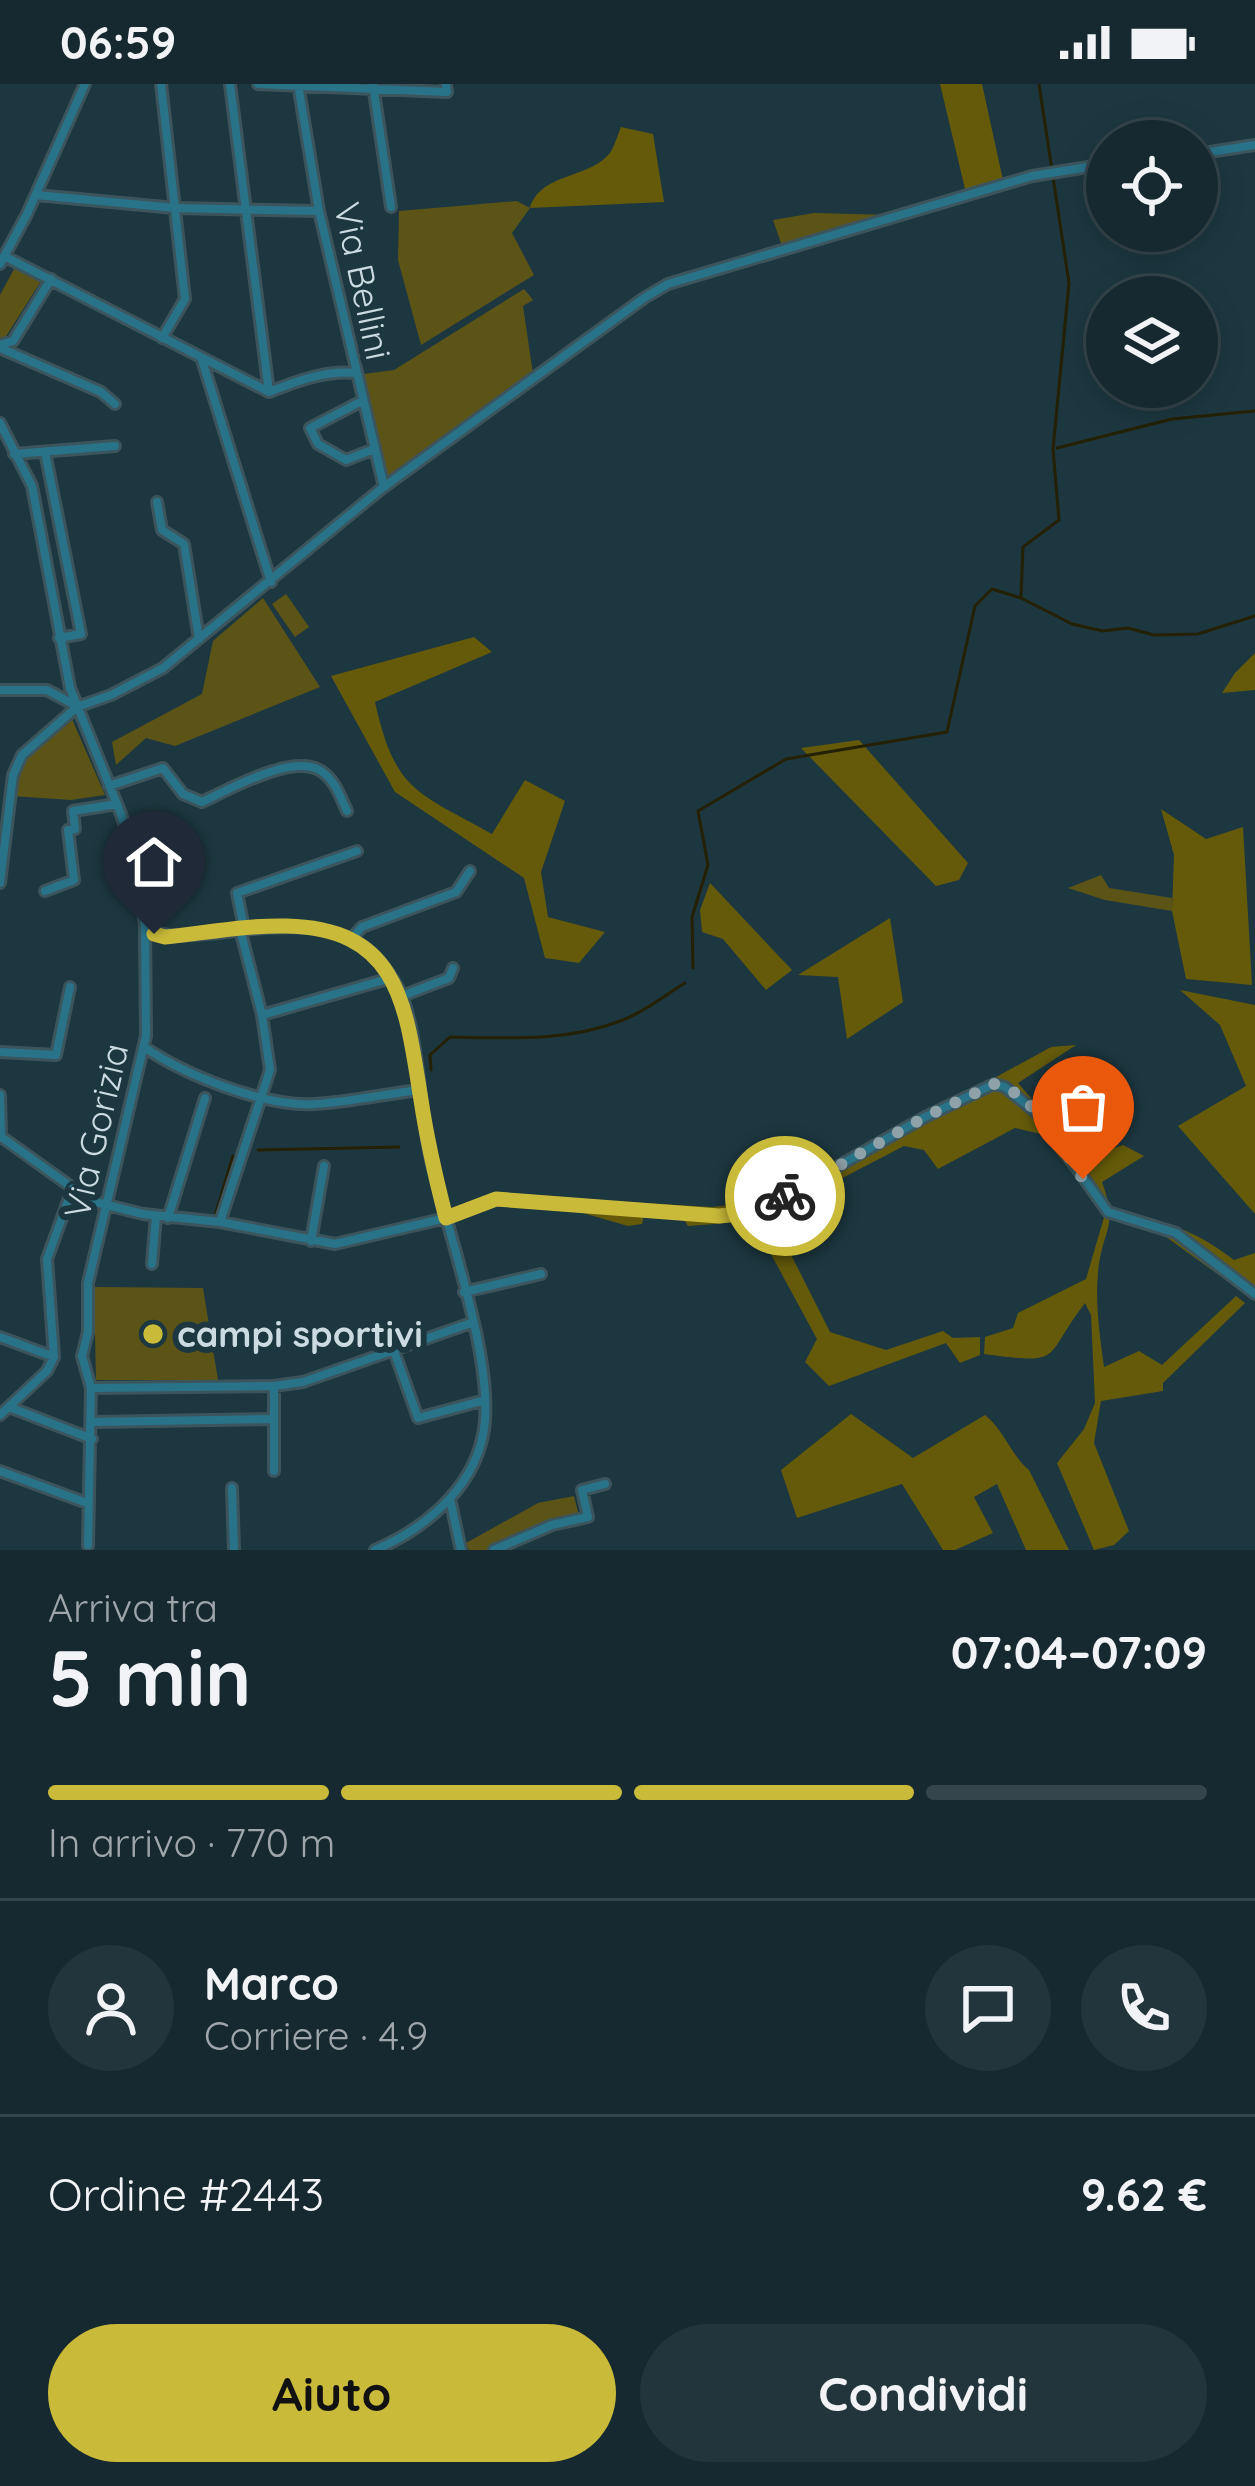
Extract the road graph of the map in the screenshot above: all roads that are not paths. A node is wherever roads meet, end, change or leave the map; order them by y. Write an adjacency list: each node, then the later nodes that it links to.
1 (85, 84): 11 (street)
2 (161, 84): 13 (street)
3 (230, 84): 14 (street)
4 (258, 84): 5 (street)
5 (298, 86): 6 (street); 15 (street, Via Bellini)
6 (374, 86): 7 (street); 12 (street)
7 (447, 88)
8 (1255, 145): 9 (street)
9 (1218, 151)
10 (1086, 167): 30 (street)
11 (36, 194): 13 (street); 16 (street)
12 (392, 207)
13 (175, 208): 14 (street); 18 (street)
14 (246, 211): 15 (street); 22 (street)
15 (319, 211): 21 (street, Via Bellini)
16 (2, 260): 17 (street)
17 (51, 278): 18 (street); 19 (street)
18 (162, 338): 20 (street)
19 (0, 346): 24 (street)
20 (202, 358): 22 (street); 32 (street)
21 (356, 373): 22 (street); 23 (street, Via Bellini)
22 (269, 392)
23 (362, 401): 27 (street, Via Bellini); 27 (street)
24 (115, 404)
25 (0, 423): 29 (street, Via Gorizia)
26 (115, 446): 28 (street)
27 (374, 449): 30 (street, Via Bellini)
28 (45, 452): 29 (street); 33 (street)
29 (14, 454): 33 (street, Via Gorizia)
30 (384, 487): 32 (street)
31 (157, 502): 34 (street)
32 (271, 582): 34 (street)
33 (59, 638): 36 (street, Via Gorizia)
34 (199, 640): 36 (street)
35 (0, 690): 36 (street)
36 (77, 707): 37 (street, Via Gorizia); 42 (street)
37 (109, 786): 38 (street, Via Gorizia); 39 (street)
38 (117, 804): 43 (street); 44 (street, Via Gorizia)
39 (347, 811)
40 (357, 851): 45 (street)
41 (470, 871): 46 (street)
42 (0, 883)
43 (45, 891)
44 (145, 925): 45 (street); 52 (street, Via Gorizia)
45 (242, 929): 46 (street); 51 (street)
46 (351, 939): 48 (street)
47 (453, 968): 50 (street)
48 (391, 978): 50 (street); 51 (street)
49 (70, 987): 53 (street)
50 (402, 996): 54 (street)
51 (262, 1015): 56 (street)
52 (144, 1047): 56 (street); 61 (street, Via Gorizia)
53 (0, 1052)
54 (419, 1090): 56 (street); 64 (street)
55 (0, 1095): 58 (street)
56 (263, 1096): 65 (street)
57 (205, 1098): 63 (street)
58 (1, 1137): 60 (street)
59 (324, 1166): 66 (street)
60 (72, 1190): 61 (street); 74 (street)
61 (107, 1206): 62 (street); 76 (street, Via Gorizia)
62 (156, 1216): 63 (street); 67 (street)
63 (168, 1218): 65 (street)
64 (446, 1218): 66 (street); 69 (street); 70 (street)
65 (220, 1222): 66 (street)
66 (311, 1241)
67 (152, 1264)
68 (541, 1274): 69 (street)
69 (464, 1292): 71 (street)
70 (1255, 1294)
71 (471, 1323): 73 (street); 77 (street)
72 (0, 1337): 74 (street)
73 (394, 1351): 75 (street); 77 (street)
74 (54, 1357): 78 (street)
75 (274, 1387): 76 (street); 80 (street)
76 (91, 1388): 81 (street, Via Gorizia)
77 (485, 1400): 87 (street)
78 (8, 1406): 79 (street); 82 (street)
79 (0, 1415)
80 (274, 1419): 81 (street); 84 (street)
81 (92, 1422): 82 (street, Via Gorizia)
82 (92, 1438): 88 (street, Via Gorizia)
83 (0, 1471): 88 (street)
84 (274, 1471)
85 (605, 1484): 93 (street)
86 (232, 1488): 90 (street)
87 (450, 1498): 91 (street); 92 (street)
88 (87, 1503): 89 (street, Via Gorizia)
89 (89, 1548)
90 (234, 1550)
91 (375, 1550)
92 (461, 1550)
93 (494, 1550)

